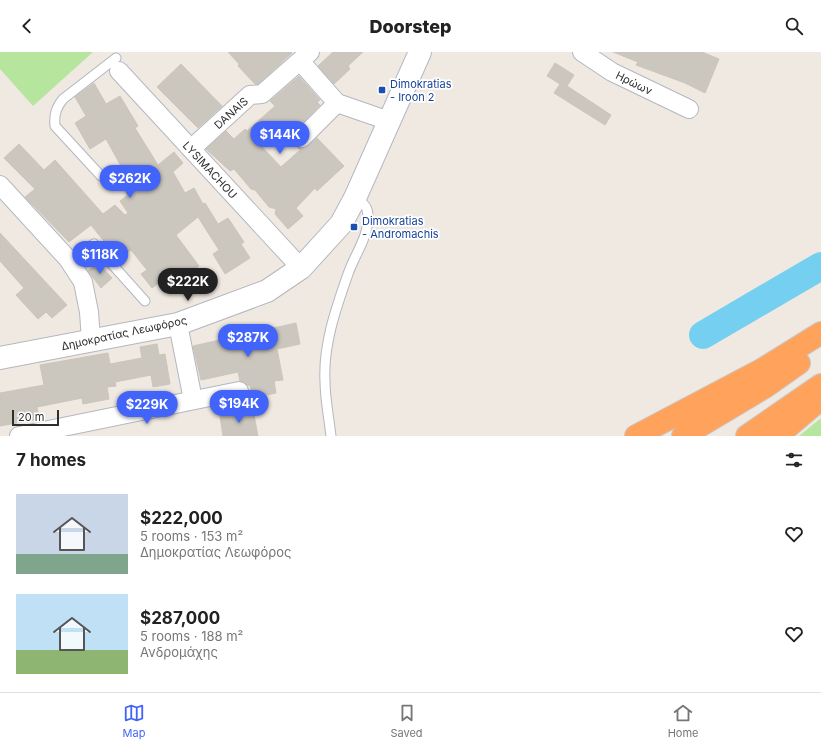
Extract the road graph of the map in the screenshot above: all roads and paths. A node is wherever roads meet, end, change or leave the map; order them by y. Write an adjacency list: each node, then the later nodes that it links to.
1 (420, 52): 7 (street, Δημοκρατίας Λεωφόρος)
2 (582, 52): 6 (street, Ηρώων)
3 (305, 57): 5 (street); 9 (street, DANAIS)
4 (118, 60): 9 (street, LYSIMACHOU); 10 (lane)
5 (337, 103): 7 (street); 8 (street)
6 (689, 109)
7 (389, 121): 12 (street, Δημοκρατίας Λεωφόρος)
8 (302, 138)
9 (191, 149): 14 (street, LYSIMACHOU)
10 (101, 176)
11 (0, 185): 13 (street)
12 (355, 198): 14 (street, Δημοκρατίας Λεωφόρος); 26 (lane)
13 (68, 259): 15 (lane); 18 (street)
14 (301, 268): 16 (street, Δημοκρατίας Λεωφόρος)
15 (144, 301)
16 (178, 324): 18 (street, Δημοκρατίας Λεωφόρος); 24 (street)
17 (821, 333): 27 (highway)
18 (91, 340): 20 (street, Δημοκρατίας Λεωφόρος)
19 (821, 348): 28 (highway)
20 (0, 358)
21 (821, 386): 29 (highway)
22 (240, 391): 24 (street)
23 (821, 399): 30 (highway)
24 (193, 400): 25 (street)
25 (19, 436)
26 (331, 436)
27 (636, 436)
28 (683, 436)
29 (747, 436)
30 (777, 436)

